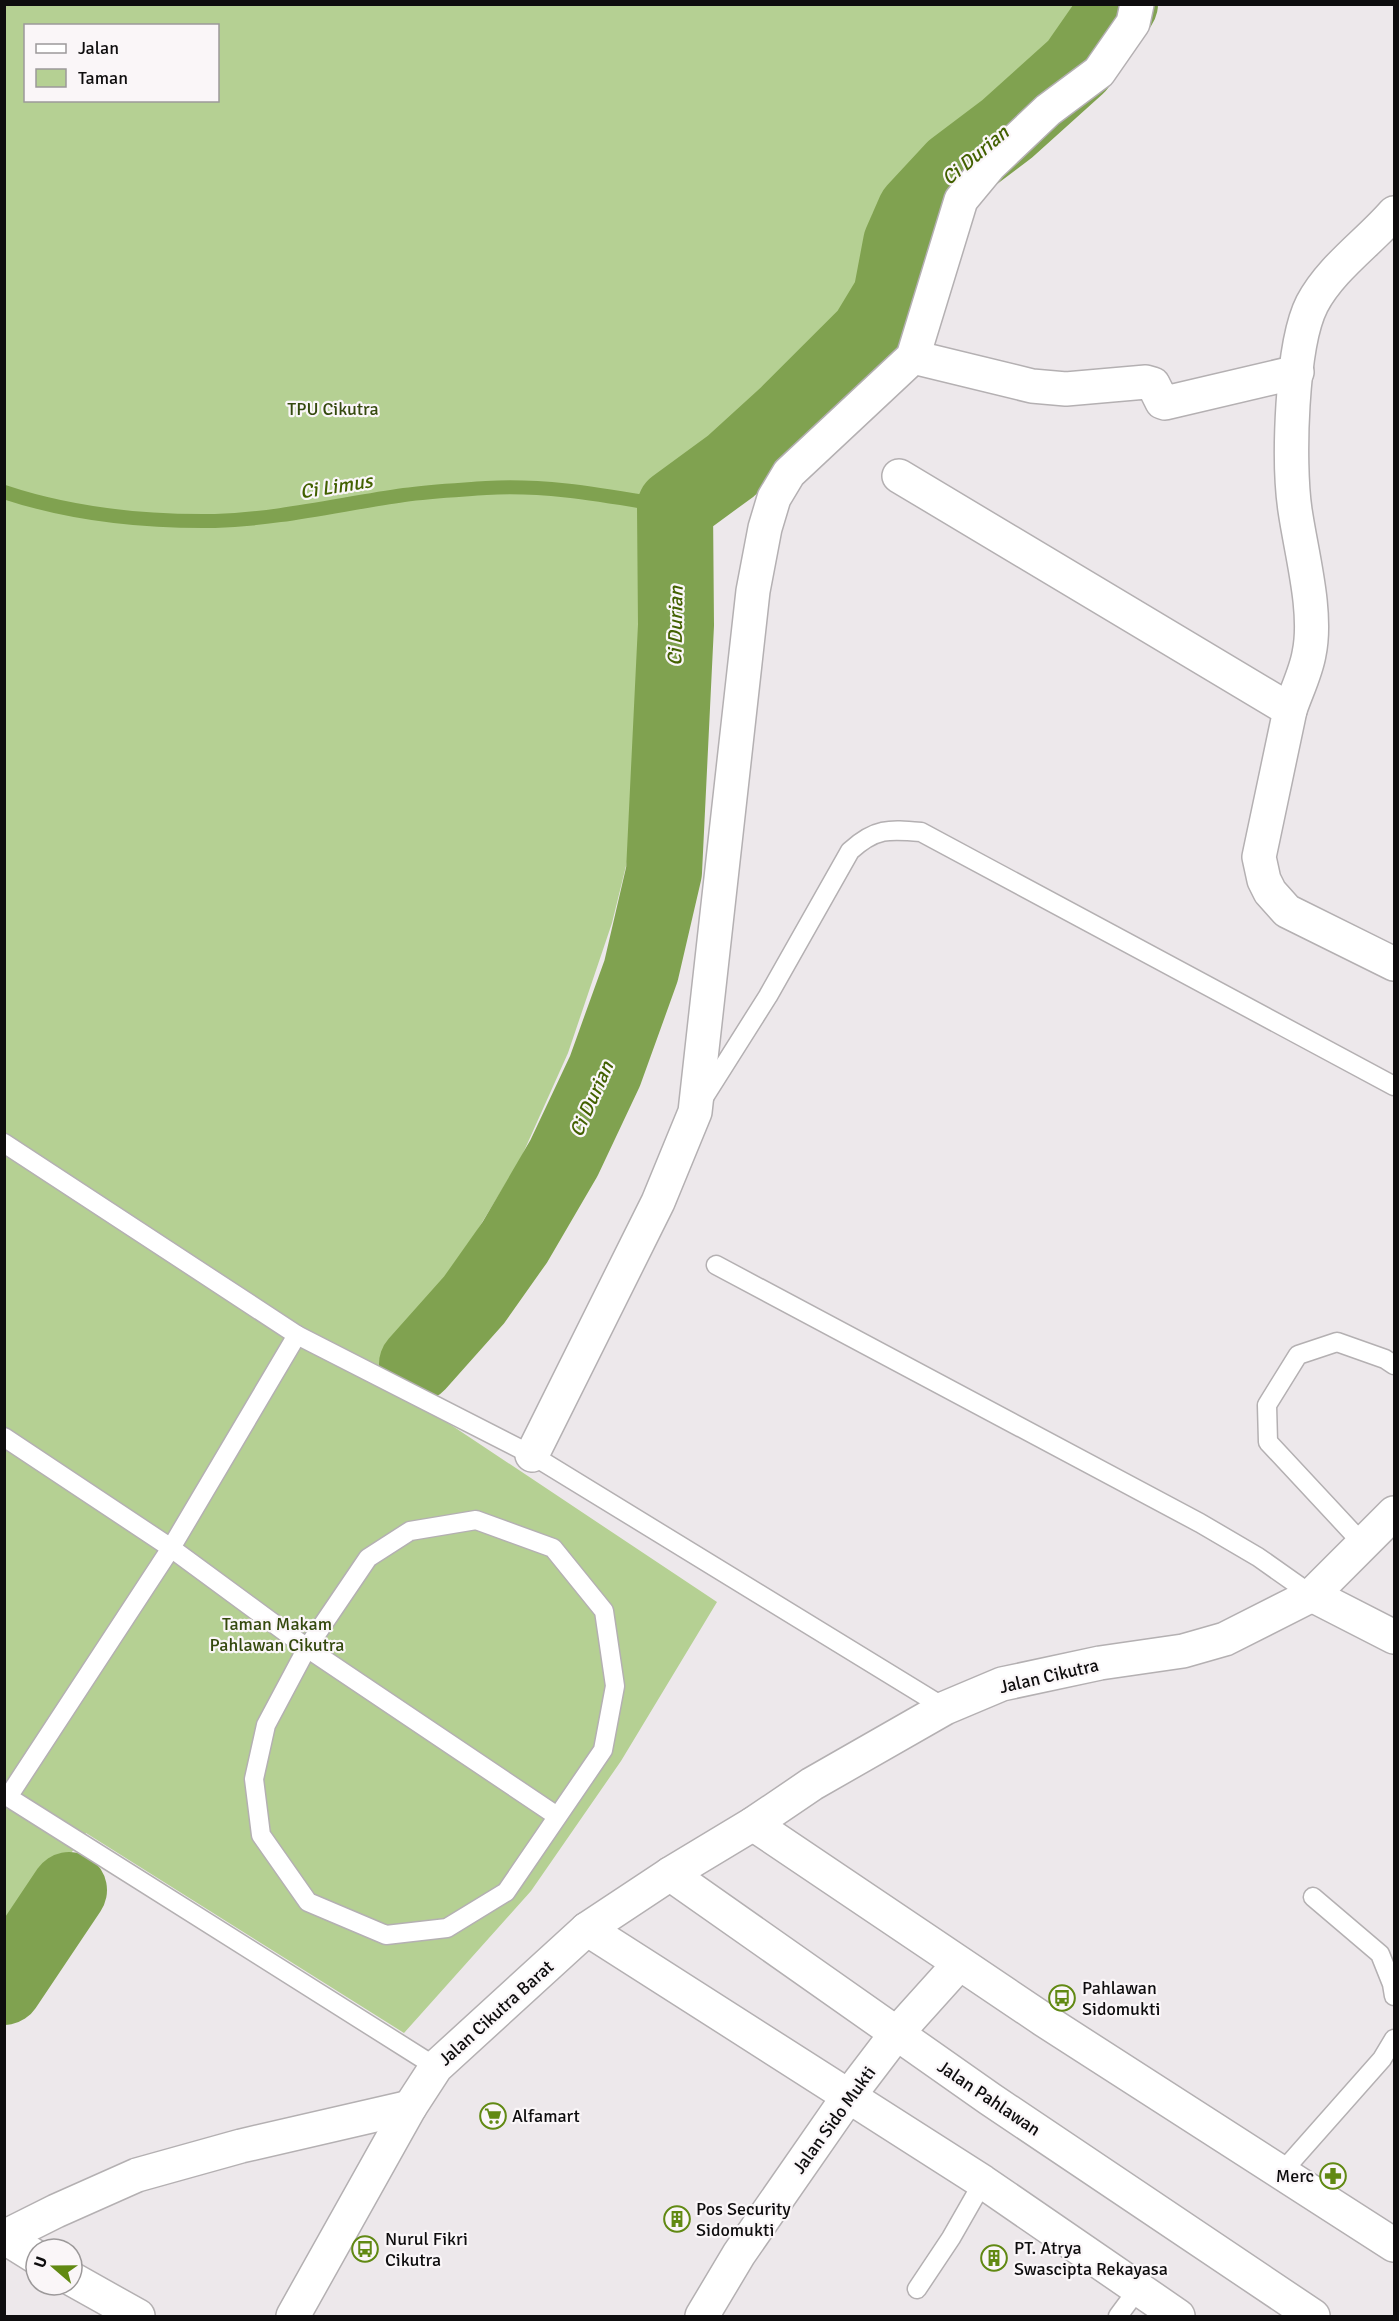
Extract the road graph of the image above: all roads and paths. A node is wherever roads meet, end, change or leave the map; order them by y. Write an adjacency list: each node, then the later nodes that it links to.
1 (1137, 4): 3 (street)
2 (1395, 213): 4 (street)
3 (913, 357): 4 (street); 9 (street)
4 (1297, 372): 6 (street)
5 (899, 476): 6 (street)
6 (1290, 710): 7 (street)
7 (1395, 964)
8 (1395, 1086): 9 (lane)
9 (695, 1112): 15 (street)
10 (4, 1143): 12 (lane)
11 (716, 1265): 19 (lane)
12 (297, 1335): 15 (lane); 18 (lane)
13 (1395, 1365): 17 (lane)
14 (4, 1437): 18 (lane)
15 (532, 1455): 22 (lane)
16 (1395, 1513): 17 (street, Jalan Cikutra)
17 (1364, 1545): 19 (street, Jalan Cikutra)
18 (171, 1548): 21 (lane); 23 (lane)
19 (1312, 1595): 20 (street); 22 (street, Jalan Cikutra)
20 (1395, 1636)
21 (307, 1648): 24 (lane); 24 (lane); 24 (lane)
22 (945, 1708): 25 (street, Jalan Cikutra)
23 (6, 1796): 33 (lane)
24 (557, 1816)
25 (753, 1824): 26 (street, Jalan Cikutra); 29 (street)
26 (670, 1874): 28 (street, Jalan Cikutra Barat); 31 (street, Jalan Pahlawan)
27 (1313, 1897): 30 (lane)
28 (587, 1929): 33 (street, Jalan Cikutra Barat); 34 (street)
29 (959, 1964): 31 (street, Jalan Sido Mukti); 36 (street)
30 (1395, 1996)
31 (896, 2034): 34 (street, Jalan Sido Mukti); 48 (street, Jalan Pahlawan)
32 (1395, 2039): 36 (lane)
33 (436, 2067): 35 (street, Jalan Cikutra Barat)
34 (848, 2097): 37 (street); 46 (street, Jalan Sido Mukti)
35 (410, 2107): 38 (street); 45 (street, Jalan Cikutra Barat)
36 (1282, 2172): 39 (street)
37 (983, 2182): 42 (lane); 43 (street)
38 (4, 2237): 40 (street)
39 (1395, 2245)
40 (24, 2250)
41 (84, 2286): 44 (street)
42 (917, 2289)
43 (1157, 2306): 47 (lane)
44 (138, 2316)
45 (293, 2316)
46 (702, 2316)
47 (1118, 2316)
48 (1312, 2316)

